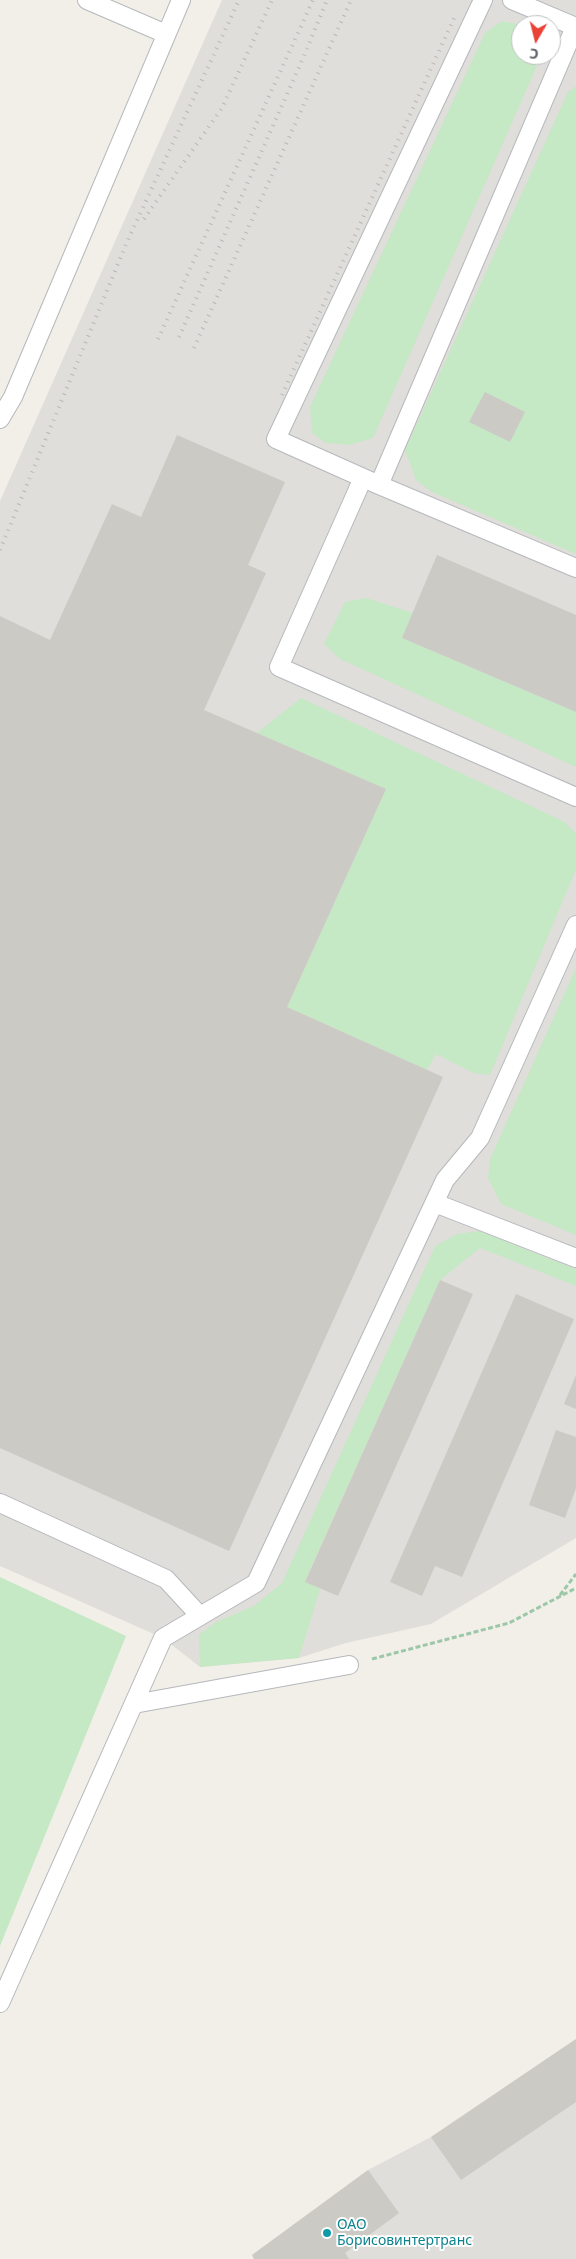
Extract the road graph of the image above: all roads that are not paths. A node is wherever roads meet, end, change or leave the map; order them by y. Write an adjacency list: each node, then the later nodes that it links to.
1 (87, 0): 6 (lane)
2 (181, 0): 6 (lane)
3 (482, 0): 8 (lane)
4 (512, 0): 5 (lane)
5 (576, 27): 8 (lane)
6 (166, 34): 7 (lane)
7 (0, 419)
8 (371, 482): 9 (lane); 10 (lane)
9 (576, 568)
10 (576, 797)
11 (576, 925): 12 (lane)
12 (435, 1203): 13 (lane); 15 (lane)
13 (576, 1258)
14 (0, 1503): 15 (lane)
15 (200, 1616): 17 (lane)
16 (348, 1665): 17 (lane)
17 (134, 1704): 18 (lane)
18 (0, 2002)

